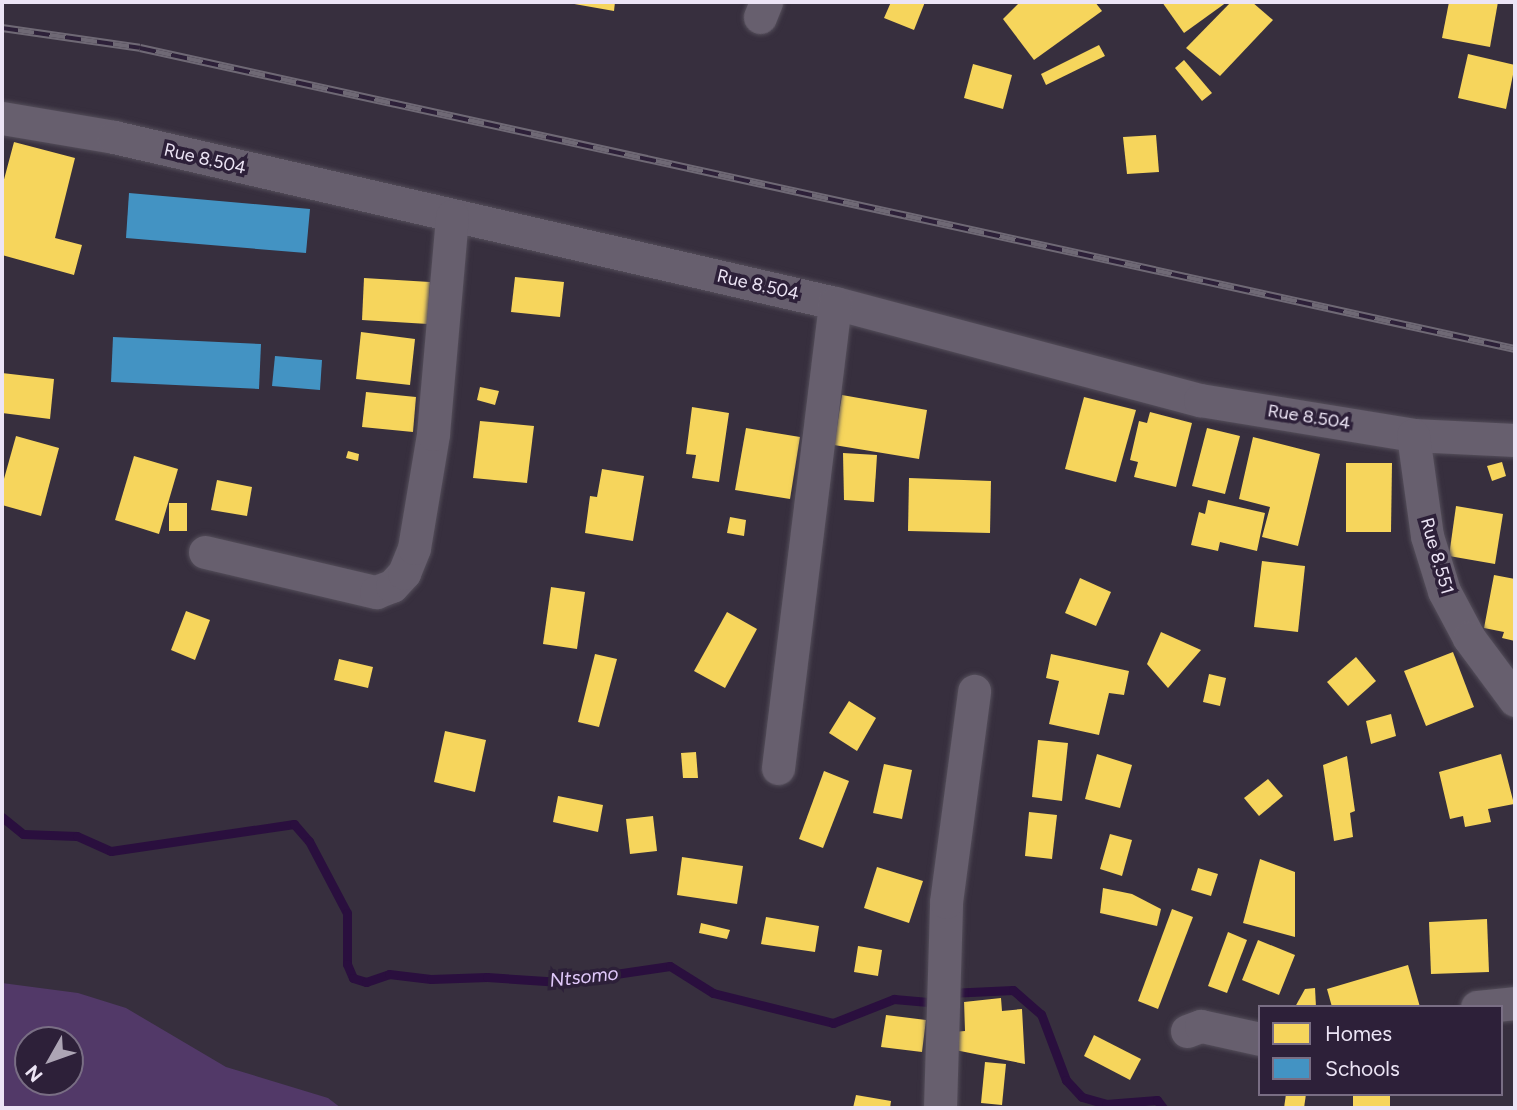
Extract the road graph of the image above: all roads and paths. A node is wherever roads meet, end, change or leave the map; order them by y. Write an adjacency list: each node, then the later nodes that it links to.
1 (2, 118): 2 (street, Rue 8.504)
2 (452, 216): 3 (street, Rue 8.504); 6 (street)
3 (835, 303): 4 (street, Rue 8.504); 9 (street)
4 (1413, 435): 5 (street, Rue 8.504); 8 (street, Rue 8.551)
5 (1515, 440)
6 (205, 551)
7 (974, 691): 14 (street)
8 (1515, 700)
9 (778, 768)
10 (1515, 1003): 11 (street)
11 (1496, 1005)
12 (1187, 1031): 13 (street)
13 (1258, 1039)
14 (940, 1108)

